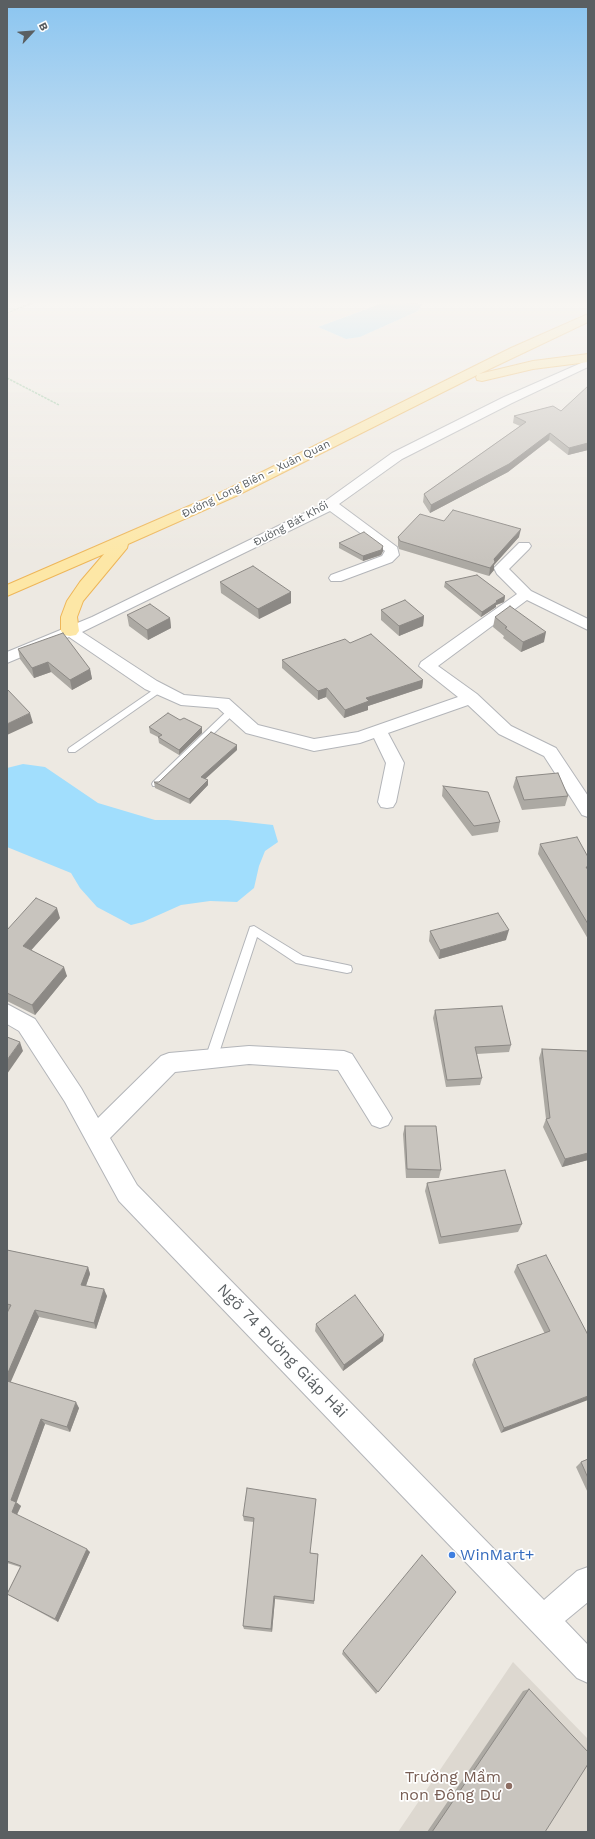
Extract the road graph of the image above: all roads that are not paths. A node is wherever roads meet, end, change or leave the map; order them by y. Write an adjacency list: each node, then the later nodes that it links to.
1 (437, 389): 4 (main road, Đường Long Biên – Xuân Quan)
2 (532, 389): 3 (street, Đường Bát Khối)
3 (330, 504): 6 (street); 10 (street, Đường Bát Khối)
4 (124, 541): 7 (main road, Đường Long Biên – Xuân Quan); 10 (main road)
5 (524, 546): 8 (street)
6 (336, 578)
7 (10, 591)
8 (526, 594): 9 (street); 13 (street)
9 (588, 625)
10 (70, 631): 11 (street, Đường Bát Khối); 12 (street)
11 (7, 658)
12 (159, 689): 14 (street); 16 (lane)
13 (471, 698): 15 (street); 19 (street)
14 (232, 711): 15 (street); 17 (lane)
15 (378, 730): 18 (street)
16 (72, 750)
17 (156, 784)
18 (387, 802)
19 (588, 810)
20 (347, 969): 22 (lane)
21 (7, 1013): 24 (street, Ngõ 74 Đường Giáp Hải)
22 (211, 1059): 23 (street); 24 (street)
23 (380, 1118)
24 (96, 1136): 26 (street, Ngõ 74 Đường Giáp Hải)
25 (588, 1582): 26 (street)
26 (543, 1620): 27 (street, Ngõ 74 Đường Giáp Hải)
27 (588, 1667)

